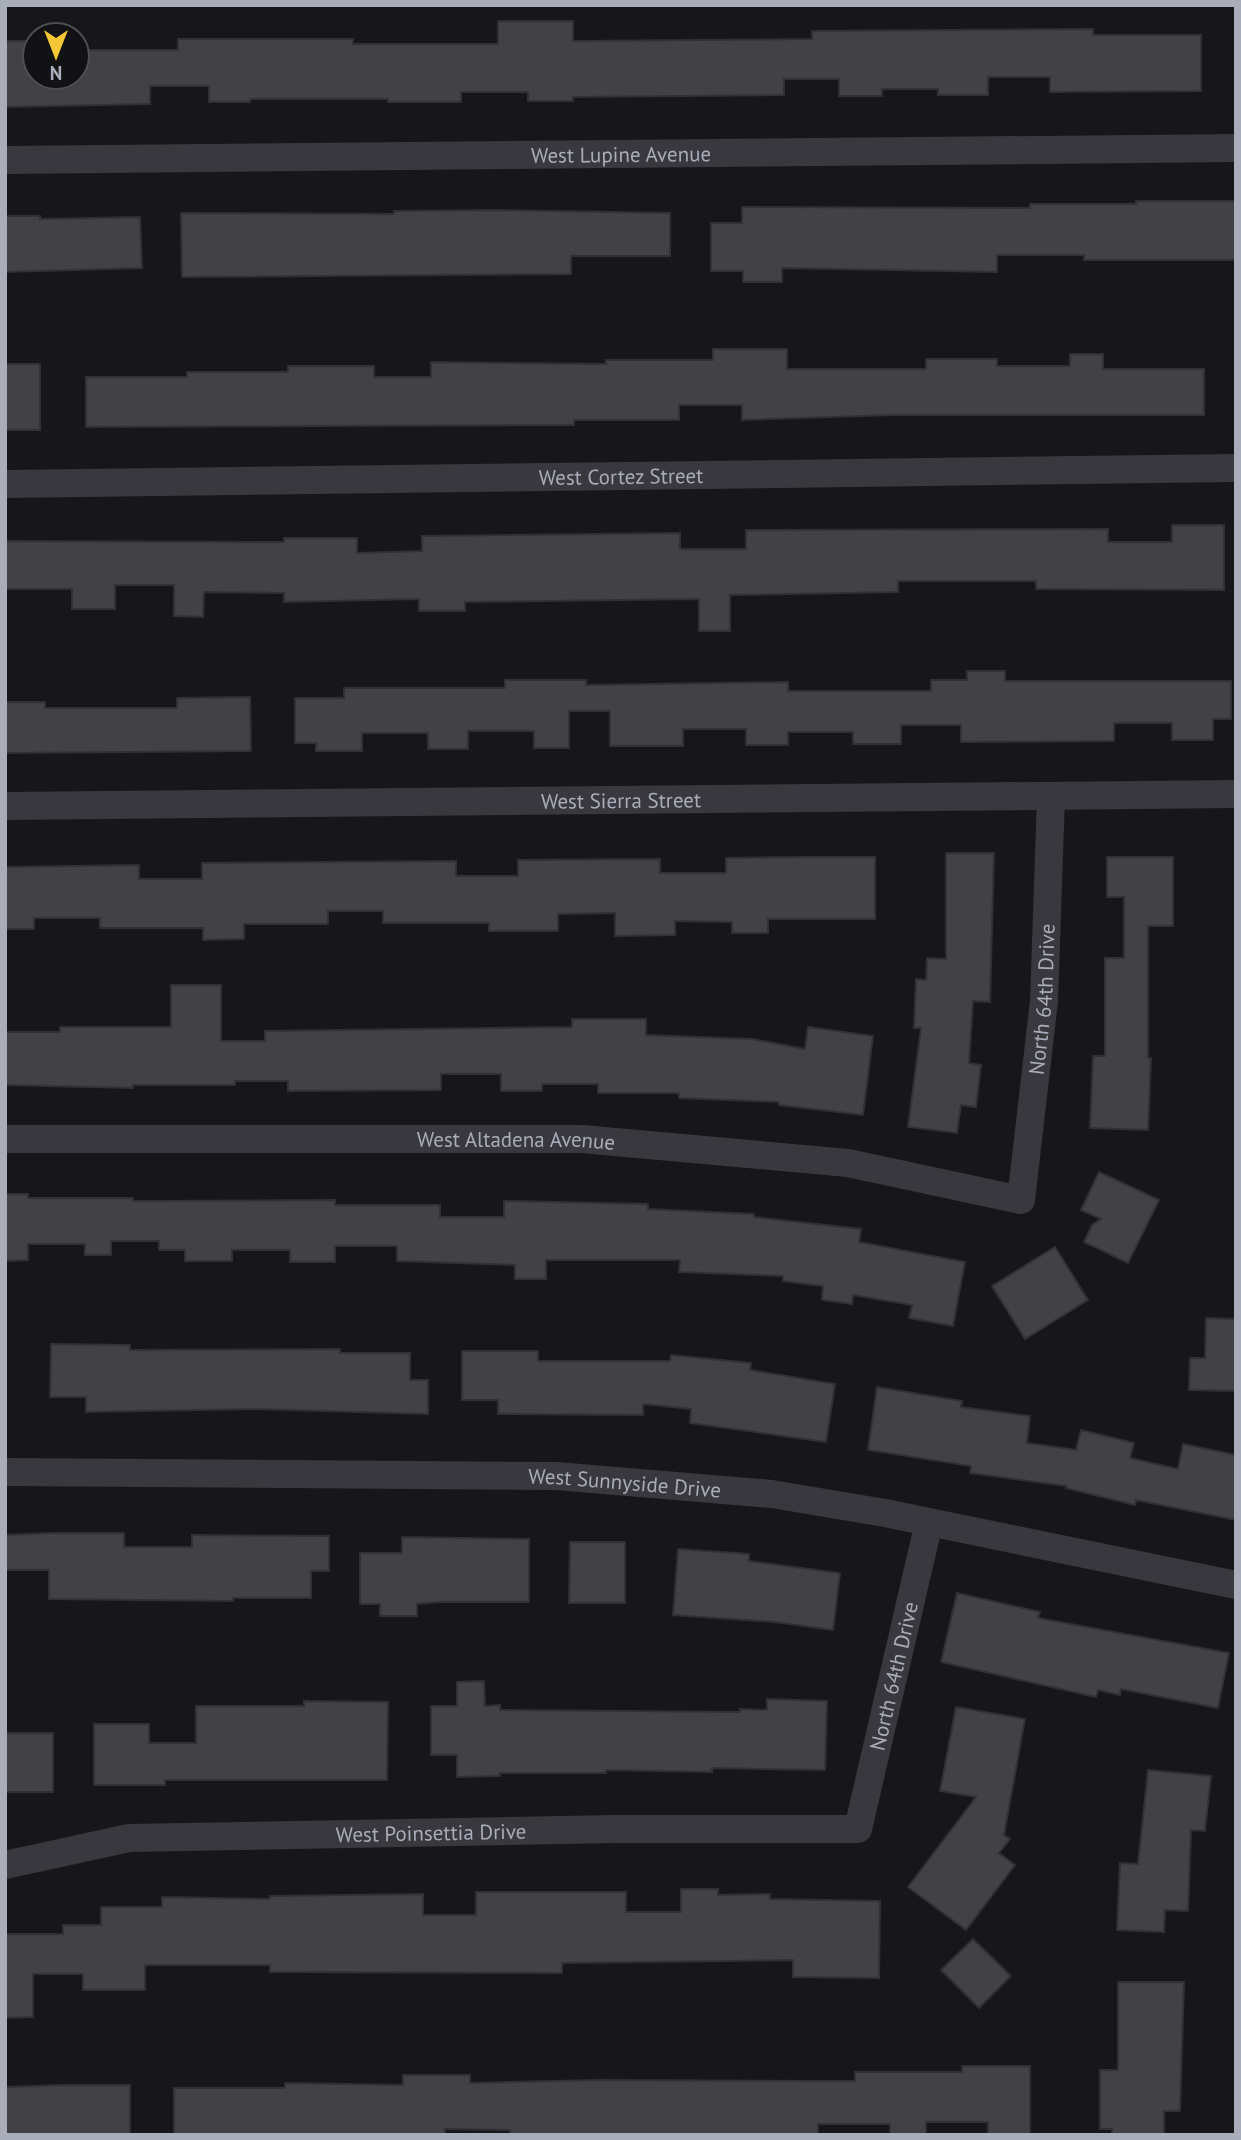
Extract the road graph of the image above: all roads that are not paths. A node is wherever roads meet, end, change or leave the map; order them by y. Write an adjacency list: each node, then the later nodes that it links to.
1 (1236, 148): 2 (street, West Lupine Avenue)
2 (5, 160)
3 (1236, 468): 4 (street, West Cortez Street)
4 (5, 484)
5 (1236, 794): 6 (street, West Sierra Street)
6 (1051, 797): 7 (street, West Sierra Street); 9 (street, North 64th Drive)
7 (5, 806)
8 (5, 1139): 9 (street, West Altadena Avenue)
9 (1021, 1200)
10 (5, 1472): 11 (street, West Sunnyside Drive)
11 (929, 1522): 12 (street, West Sunnyside Drive); 13 (street, North 64th Drive)
12 (1236, 1585)
13 (858, 1829): 14 (street, West Poinsettia Drive)
14 (5, 1866)

